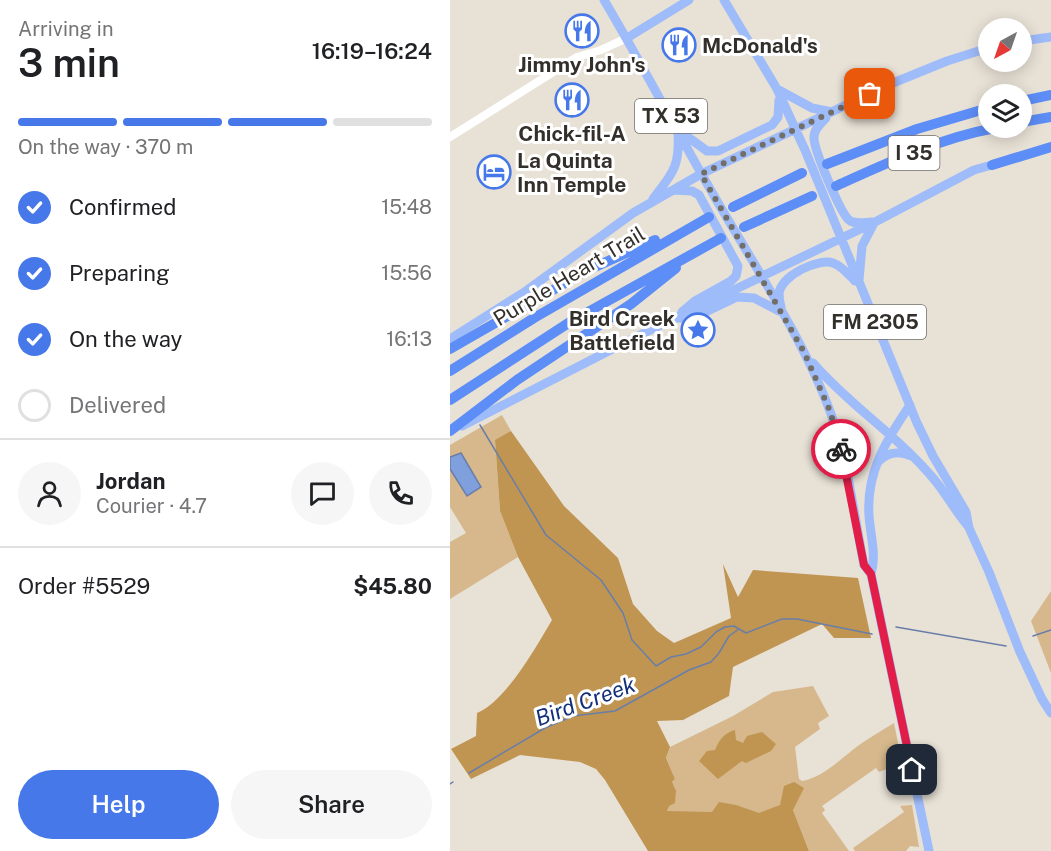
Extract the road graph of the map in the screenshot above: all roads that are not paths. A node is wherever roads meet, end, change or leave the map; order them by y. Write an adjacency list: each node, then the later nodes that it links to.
1 (604, 0): 5 (main road, TX 53)
2 (689, 0): 5 (main road)
3 (724, 0): 8 (main road)
4 (1051, 37): 6 (main road)
5 (627, 38): 15 (main road, TX 53); 18 (street)
6 (1032, 40)
7 (978, 51): 12 (main road)
8 (777, 89): 12 (main road); 15 (main road); 16 (main road)
9 (1051, 95): 10 (highway)
10 (1032, 99)
11 (978, 111): 21 (highway, I 35)
12 (832, 112): 16 (main road); 30 (main road)
13 (1051, 117): 14 (highway)
14 (1032, 120)
15 (677, 128): 24 (main road, TX 53); 28 (main road)
16 (794, 129): 24 (main road); 33 (main road)
17 (978, 133): 25 (highway, I 35)
18 (450, 137)
19 (1051, 147): 22 (highway)
20 (1051, 152): 22 (main road)
21 (827, 164)
22 (992, 165): 30 (main road)
23 (802, 173): 29 (highway)
24 (701, 174): 26 (main road); 35 (main road, TX 53)
25 (836, 186)
26 (673, 190): 28 (main road); 38 (main road)
27 (812, 196): 31 (highway)
28 (651, 201): 39 (main road)
29 (733, 207)
30 (875, 222): 33 (main road); 36 (main road)
31 (744, 227)
32 (721, 238): 34 (highway, Purple Heart Trail)
33 (841, 239): 35 (main road); 36 (main road, FM 2305)
34 (700, 249): 43 (highway, Purple Heart Trail); 45 (highway)
35 (761, 278): 37 (main road, TX 53); 38 (main road)
36 (859, 285): 37 (main road); 44 (main road, FM 2305)
37 (781, 312): 38 (main road); 41 (main road, TX 53)
38 (676, 318): 45 (main road)
39 (450, 339)
40 (450, 349): 42 (highway, Purple Heart Trail)
41 (804, 352): 46 (main road, TX 53); 50 (main road, TX 53)
42 (450, 371)
43 (450, 400)
44 (910, 405): 46 (main road, TX 53); 49 (main road, FM 2305)
45 (450, 432)
46 (889, 435): 47 (main road, FM 2305); 48 (main road, TX 53)
47 (914, 458): 48 (main road); 49 (main road, FM 2305)
48 (876, 465): 50 (main road, TX 53)
49 (969, 528): 51 (main road, FM 2305)
50 (871, 574): 52 (main road, TX 53)
51 (1051, 713)
52 (929, 851)

